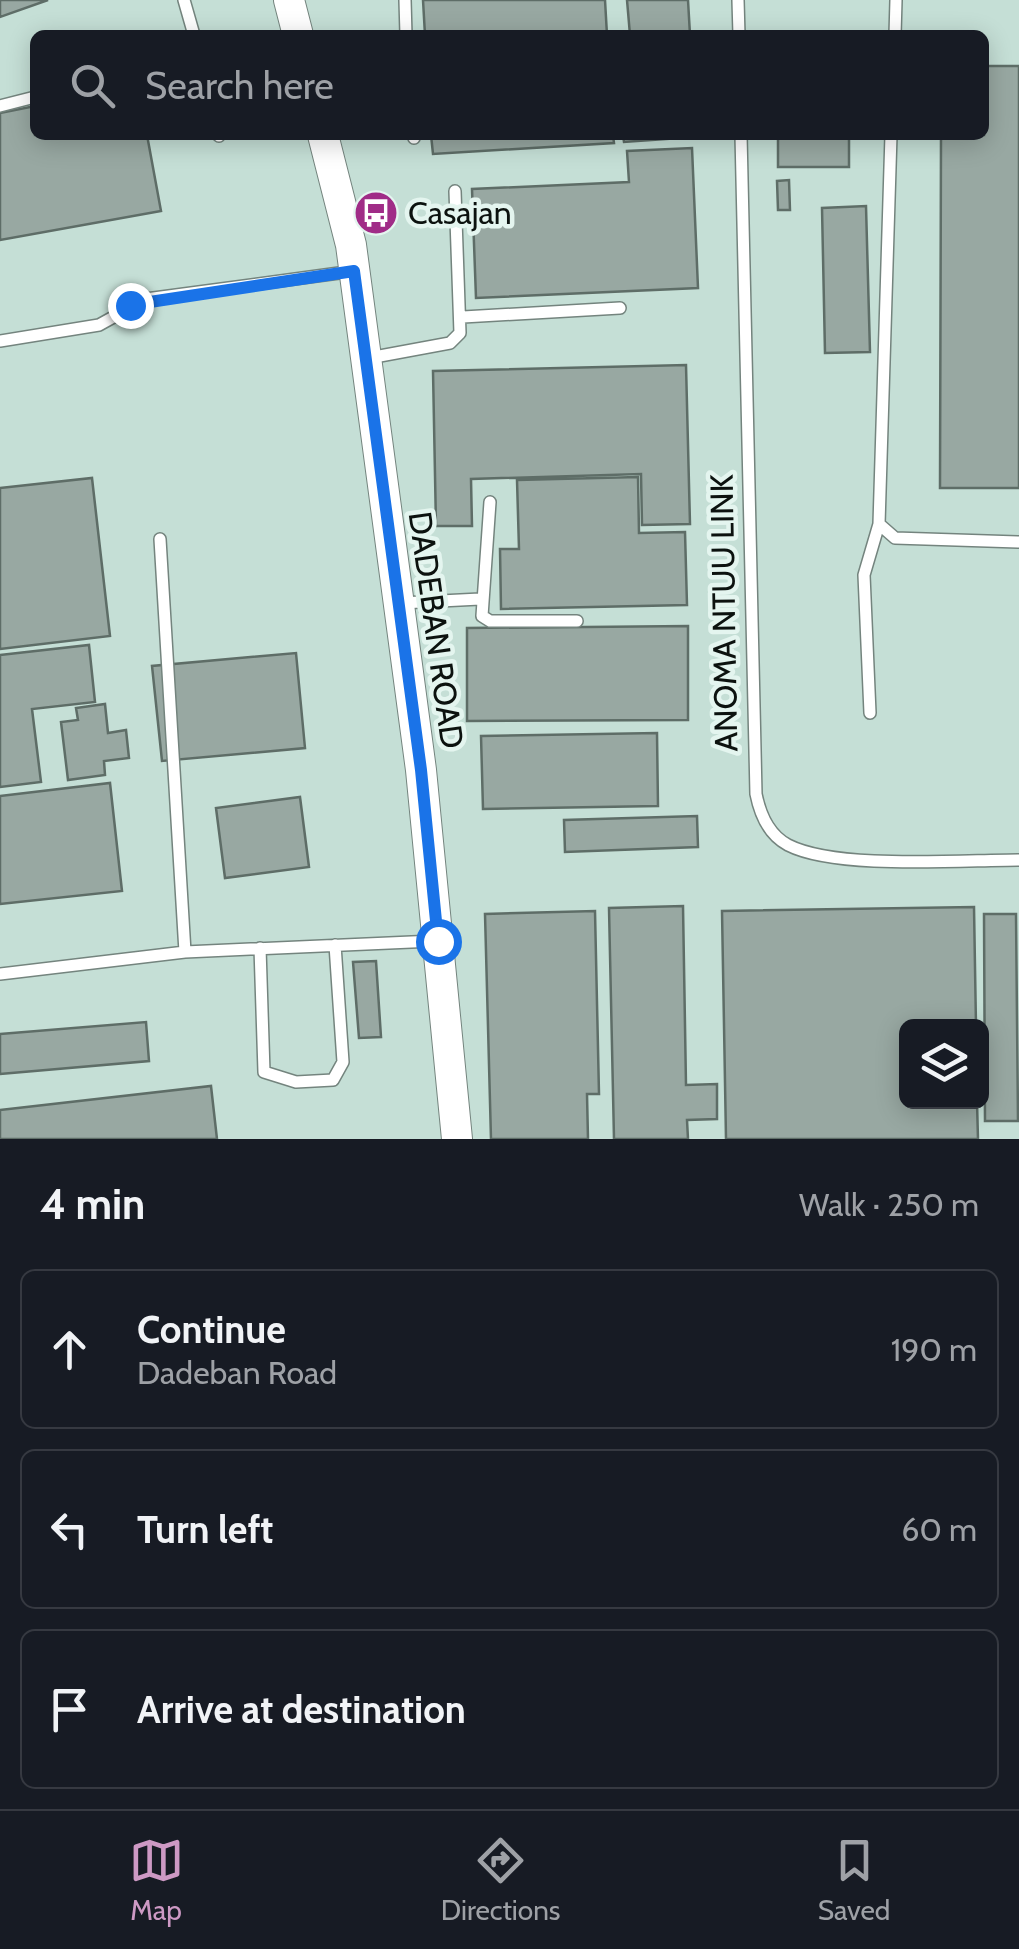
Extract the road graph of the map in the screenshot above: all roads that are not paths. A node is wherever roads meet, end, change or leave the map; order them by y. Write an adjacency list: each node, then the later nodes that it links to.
1 (184, 0): 6 (lane)
2 (289, 0): 7 (street)
3 (406, 0): 8 (lane)
4 (738, 0): 9 (lane)
5 (896, 0): 10 (lane)
6 (193, 30)
7 (295, 30)
8 (406, 30)
9 (739, 30)
10 (895, 30)
11 (30, 98): 12 (lane)
12 (0, 106)
13 (325, 140): 17 (street, DADEBAN ROAD)
14 (741, 140): 30 (lane, ANOMA NTUU LINK)
15 (892, 140): 23 (lane)
16 (456, 192): 19 (lane)
17 (354, 271): 20 (lane); 21 (street, DADEBAN ROAD)
18 (620, 308): 19 (lane)
19 (463, 318): 21 (lane)
20 (0, 341)
21 (365, 358): 27 (street, DADEBAN ROAD)
22 (490, 502): 26 (lane)
23 (878, 524): 25 (lane); 29 (lane)
24 (160, 540): 34 (lane)
25 (1019, 542)
26 (480, 599): 27 (lane); 28 (lane)
27 (397, 603): 31 (street, DADEBAN ROAD)
28 (577, 621)
29 (870, 714)
30 (1019, 860)
31 (438, 941): 32 (lane); 36 (street, DADEBAN ROAD)
32 (335, 945): 33 (lane); 33 (lane)
33 (260, 948): 34 (lane)
34 (186, 952): 35 (lane)
35 (0, 974)
36 (457, 1139)

